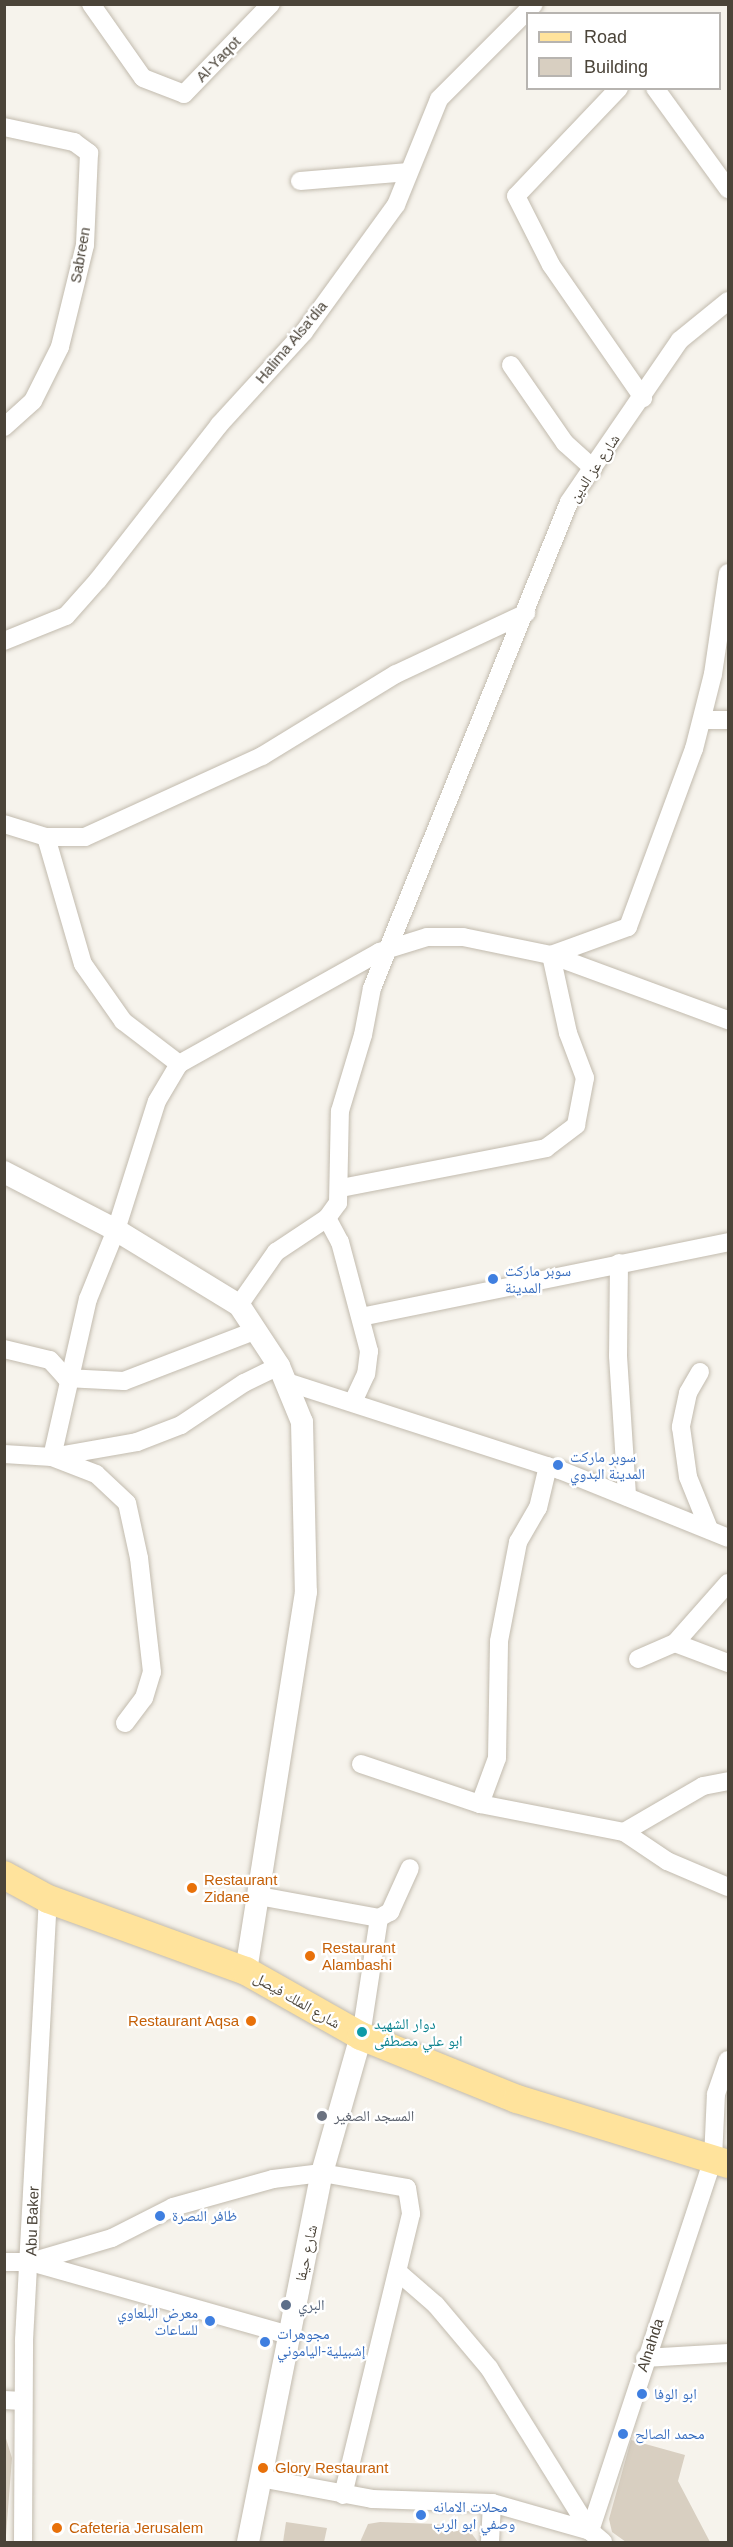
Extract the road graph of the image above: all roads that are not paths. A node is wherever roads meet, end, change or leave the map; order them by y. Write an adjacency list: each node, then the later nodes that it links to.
1 (90, 4): 2 (street, Al-Yaqot)
2 (271, 4)
3 (534, 4): 7 (street, Halima Alsa'dia)
4 (617, 90): 12 (street)
5 (656, 90): 9 (street)
6 (4, 127): 13 (street, Sabreen)
7 (409, 172): 8 (street); 17 (street, Halima Alsa'dia)
8 (300, 181)
9 (729, 189)
10 (729, 300): 12 (street, شارع عز الدين)
11 (512, 365): 14 (street)
12 (643, 398): 14 (street, شارع عز الدين)
13 (4, 427)
14 (593, 468): 16 (street, شارع عز الدين)
15 (729, 573): 18 (street)
16 (526, 613): 21 (street); 22 (street, شارع عز الدين)
17 (4, 641)
18 (702, 720): 19 (street); 23 (street)
19 (729, 720)
20 (4, 824): 21 (street)
21 (46, 837): 25 (street)
22 (392, 946): 23 (street); 25 (street); 27 (street, شارع عز الدين)
23 (552, 955): 24 (street); 27 (street)
24 (729, 1020)
25 (179, 1064): 29 (street)
26 (4, 1172): 29 (street)
27 (341, 1188): 28 (street)
28 (327, 1218): 32 (street); 33 (street)
29 (116, 1230): 32 (street); 38 (street)
30 (729, 1242): 31 (street)
31 (620, 1263): 33 (street); 43 (street)
32 (239, 1305): 34 (street)
33 (361, 1317): 39 (street)
34 (254, 1331): 37 (street); 38 (street)
35 (4, 1349): 38 (street)
36 (700, 1372): 44 (street)
37 (283, 1374): 39 (street); 41 (street); 58 (street)
38 (66, 1378): 41 (street)
39 (353, 1402): 42 (street)
40 (4, 1454): 41 (street)
41 (52, 1457): 50 (street)
42 (548, 1466): 43 (street); 53 (street)
43 (627, 1497): 44 (street)
44 (709, 1529): 45 (street)
45 (729, 1538)
46 (729, 1583): 47 (street)
47 (675, 1643): 48 (street); 49 (street)
48 (638, 1659)
49 (729, 1664)
50 (125, 1723)
51 (361, 1764): 53 (street)
52 (729, 1781): 54 (street)
53 (480, 1804): 54 (street)
54 (624, 1832): 57 (street)
55 (410, 1868): 60 (street)
56 (4, 1875): 59 (main road, شارع الملك فيصل)
57 (729, 1887)
58 (259, 1896): 60 (street); 61 (street)
59 (48, 1899): 61 (main road, شارع الملك فيصل); 67 (street, Abu Baker)
60 (379, 1917): 62 (street)
61 (246, 1971): 62 (main road, شارع الملك فيصل)
62 (361, 2036): 64 (main road, شارع الملك فيصل); 65 (street, شارع حيفا)
63 (729, 2060): 64 (street, Alnahda)
64 (721, 2162): 71 (street, Alnahda)
65 (322, 2173): 67 (street); 68 (street); 69 (street, شارع حيفا)
66 (4, 2262): 67 (street)
67 (31, 2262): 69 (street); 73 (street, Abu Baker)
68 (398, 2272): 75 (street); 77 (street)
69 (289, 2335): 74 (street, شارع حيفا)
70 (729, 2353): 71 (street)
71 (645, 2358): 77 (street, Alnahda)
72 (4, 2400): 73 (street)
73 (23, 2401): 78 (street, Abu Baker)
74 (260, 2478): 75 (street); 79 (street, شارع حيفا)
75 (343, 2494): 76 (street)
76 (492, 2503): 77 (street); 80 (street)
77 (597, 2537)
78 (24, 2542)
79 (248, 2542)
80 (490, 2542)

